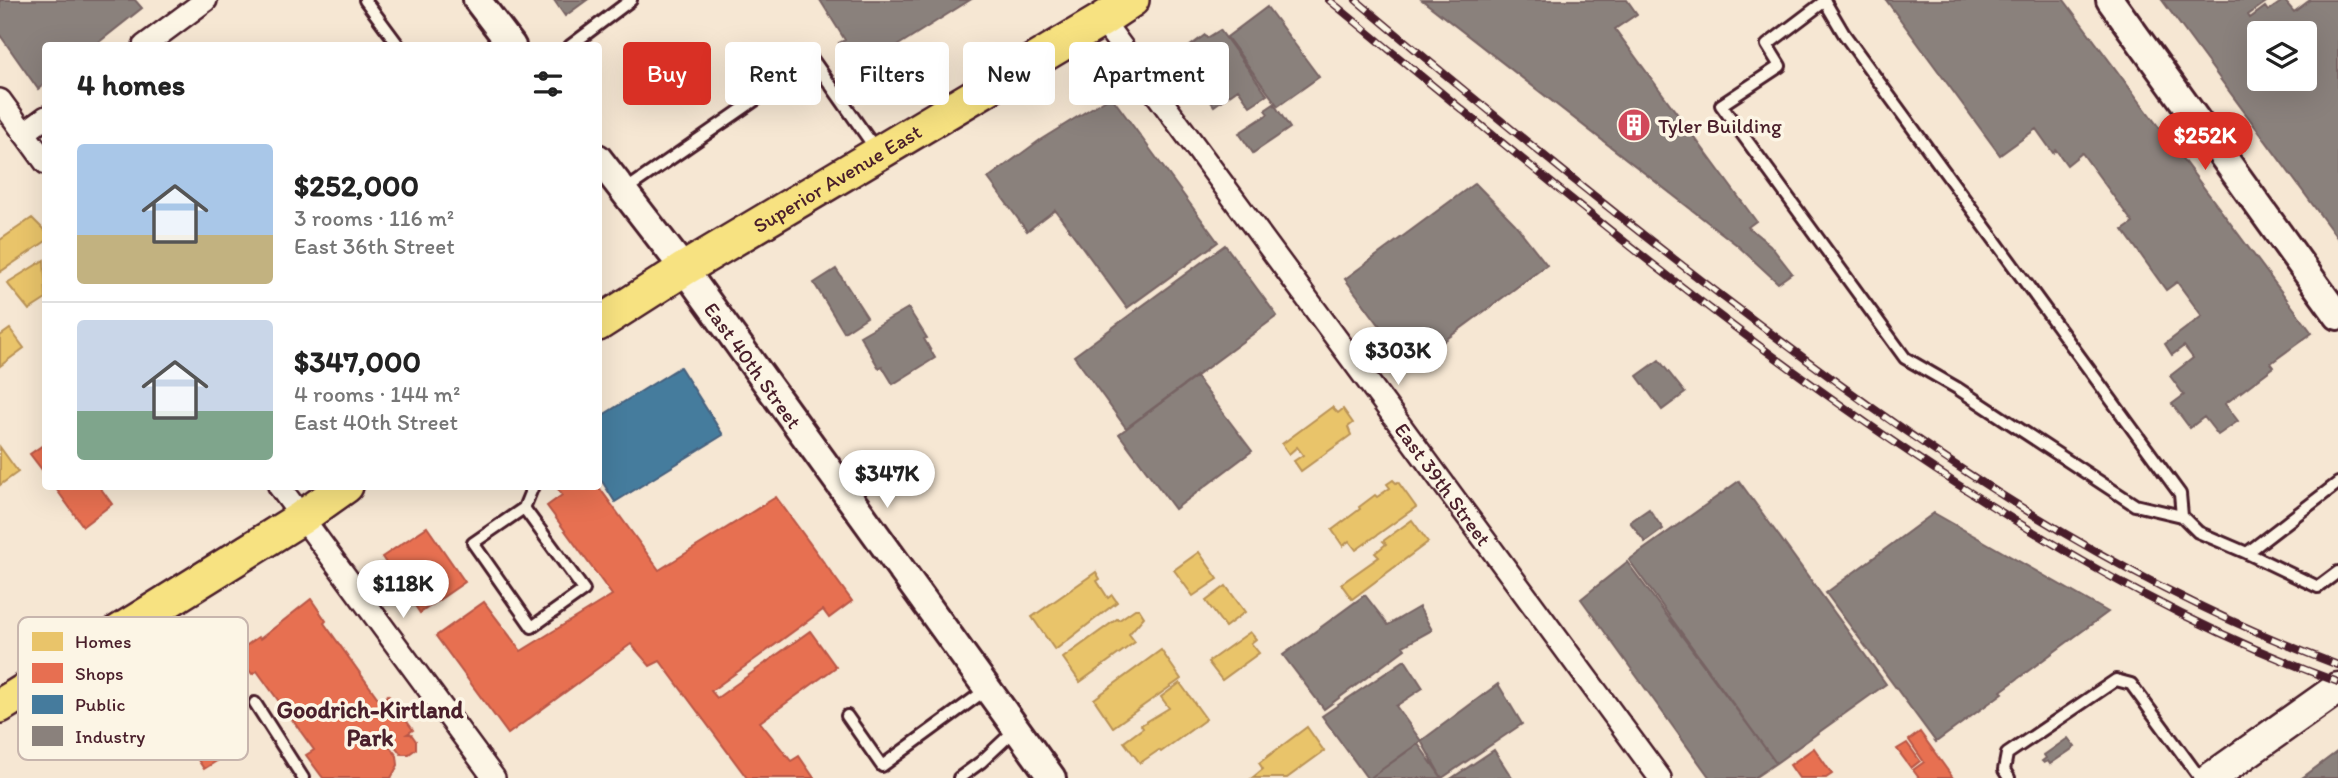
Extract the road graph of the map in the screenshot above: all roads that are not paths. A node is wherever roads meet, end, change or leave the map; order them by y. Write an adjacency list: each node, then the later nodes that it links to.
1 (206, 0): 9 (street)
2 (365, 0): 10 (lane)
3 (477, 0): 11 (street)
4 (631, 0): 12 (lane)
5 (1132, 0): 8 (main road, Superior Avenue East)
6 (2110, 0): 21 (street)
7 (1825, 1): 28 (lane); 28 (lane)
8 (1102, 20): 16 (main road, Superior Avenue East); 44 (street, East 39th Street)
9 (149, 42)
10 (396, 42)
11 (509, 42)
12 (575, 42)
13 (0, 100): 15 (street)
14 (42, 120): 15 (street)
15 (24, 133): 17 (street)
16 (878, 153): 19 (lane); 20 (main road, Superior Avenue East)
17 (42, 158)
18 (602, 163): 19 (street, East 40th Street)
19 (624, 191): 20 (street, East 40th Street)
20 (684, 269): 22 (main road, Superior Avenue East); 34 (street, East 40th Street)
21 (2338, 316)
22 (602, 321)
23 (2338, 483): 30 (lane)
24 (282, 490): 29 (street)
25 (340, 490): 29 (main road)
26 (531, 490): 27 (lane)
27 (524, 508): 27 (lane)
28 (2182, 516): 30 (lane)
29 (301, 518): 32 (main road); 41 (street)
30 (2247, 553): 31 (lane)
31 (2338, 572)
32 (142, 617)
33 (2338, 688): 47 (main road)
34 (987, 689): 38 (lane); 39 (street, East 40th Street)
35 (18, 695): 37 (main road)
36 (255, 703): 40 (lane)
37 (0, 706)
38 (847, 716)
39 (1016, 729): 42 (lane); 43 (street, East 40th Street)
40 (303, 778)
41 (494, 778)
42 (959, 778)
43 (1052, 778)
44 (1660, 778)
45 (2009, 778): 46 (lane)
46 (2200, 778)
47 (2211, 778)

